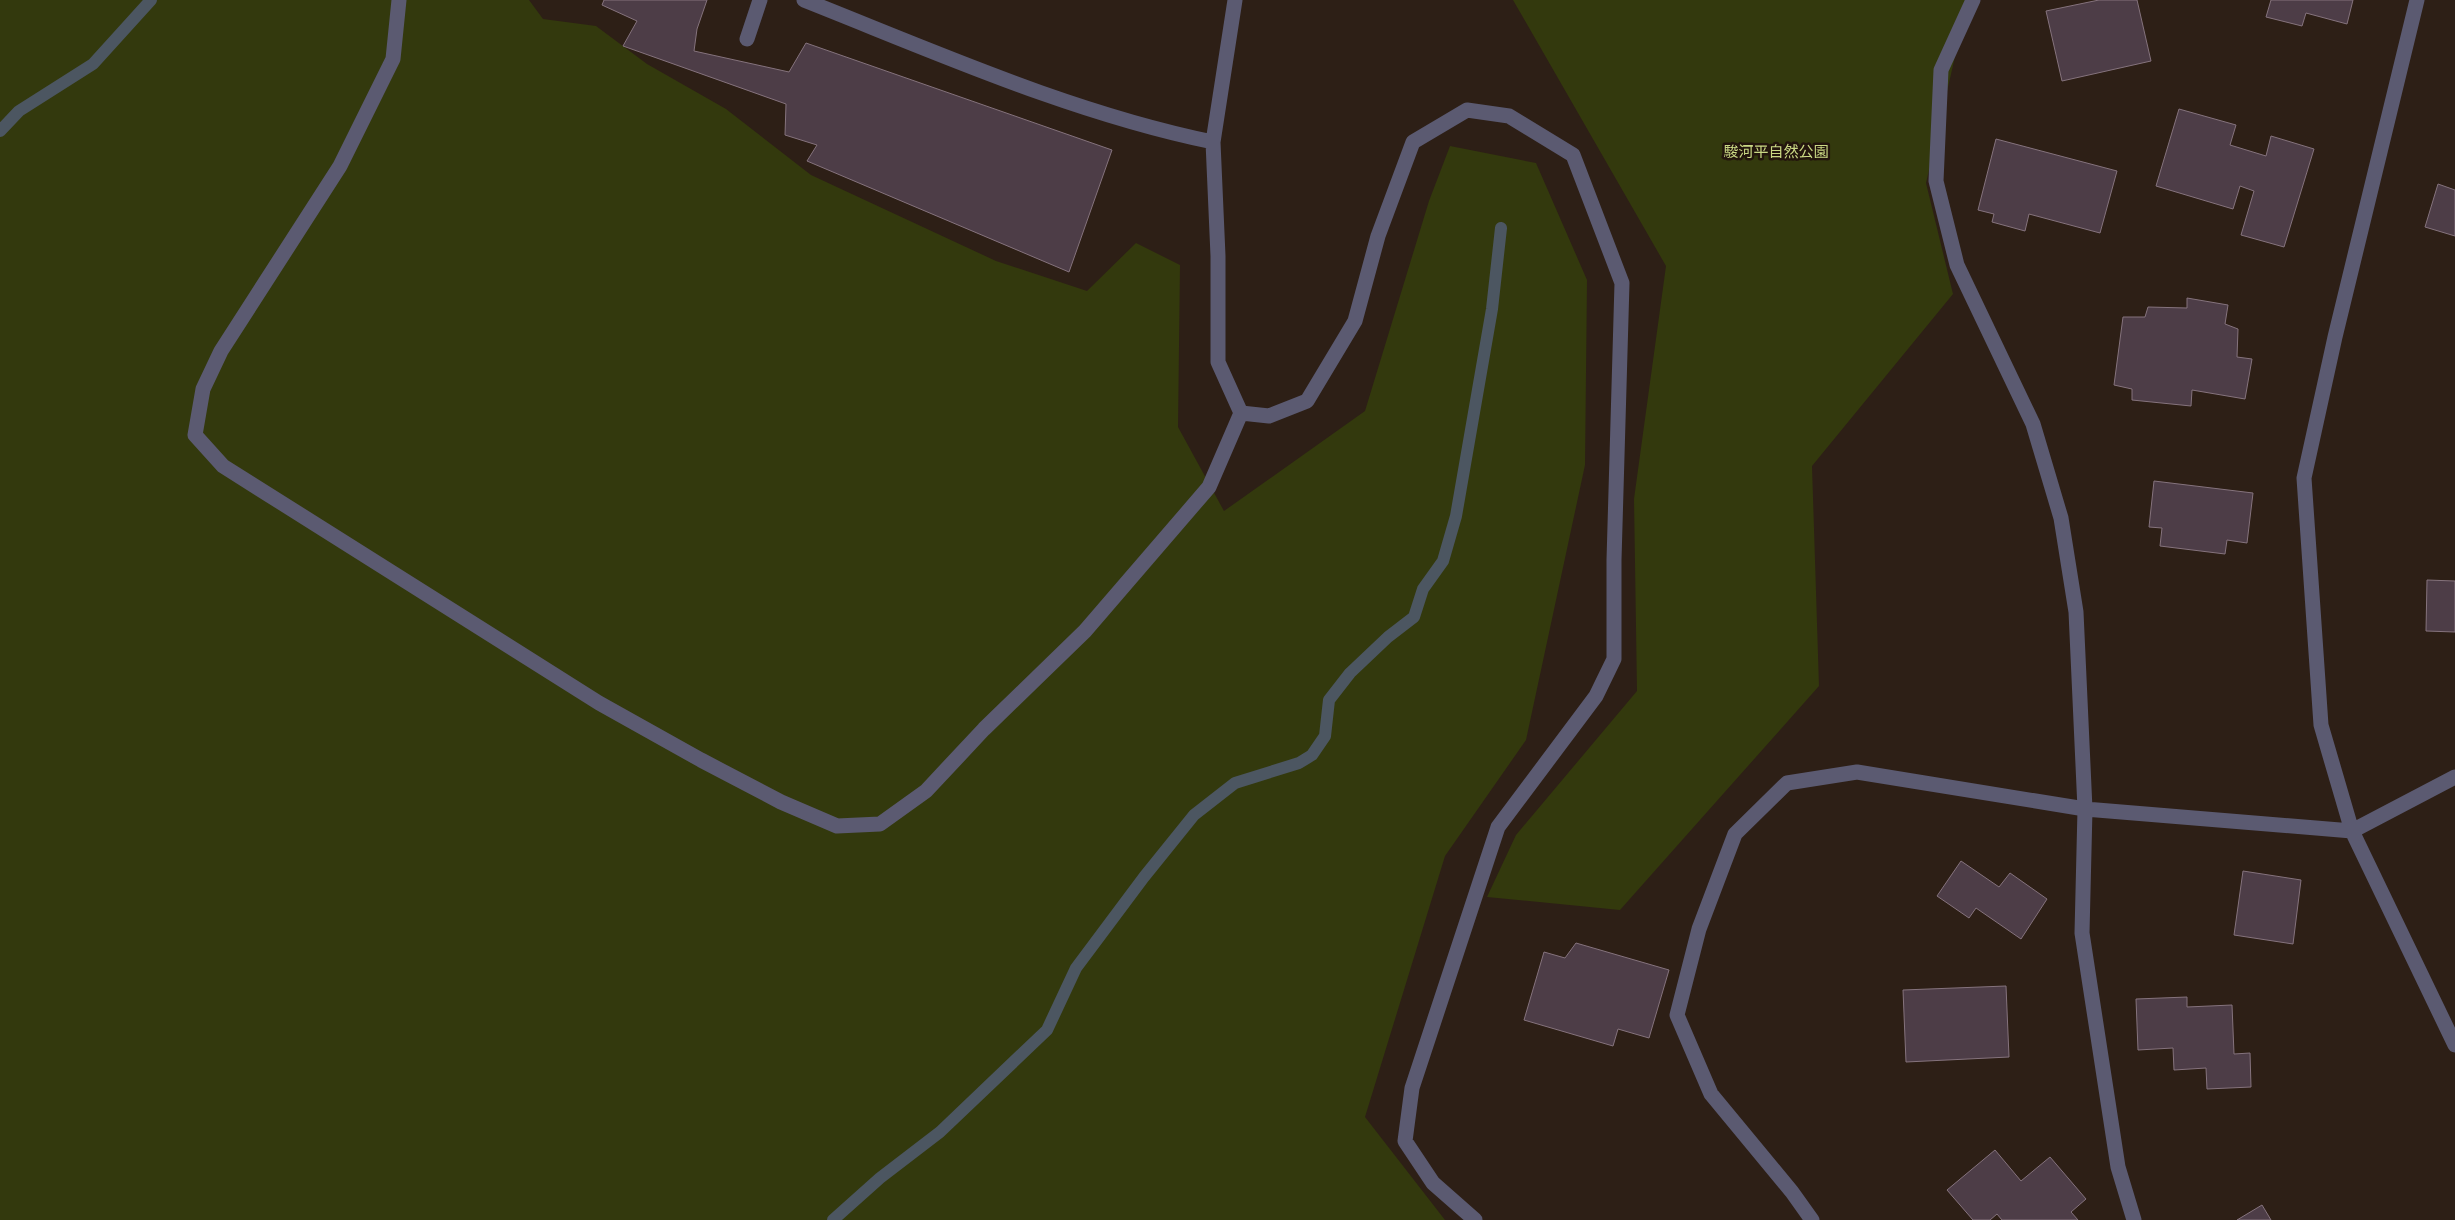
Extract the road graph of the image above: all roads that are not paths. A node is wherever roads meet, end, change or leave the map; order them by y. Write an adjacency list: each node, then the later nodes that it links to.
1 (399, 0): 9 (street)
2 (760, 0): 7 (street)
3 (804, 0): 8 (street)
4 (1235, 0): 8 (street)
5 (1973, 0): 11 (street)
6 (2417, 0): 12 (street)
7 (747, 39)
8 (1213, 142): 9 (street)
9 (1241, 413): 14 (street)
10 (2455, 778): 12 (street)
11 (2085, 809): 12 (street); 15 (street); 16 (street)
12 (2352, 831): 13 (street)
13 (2455, 1045)
14 (1475, 1220)
15 (1812, 1220)
16 (2134, 1220)

